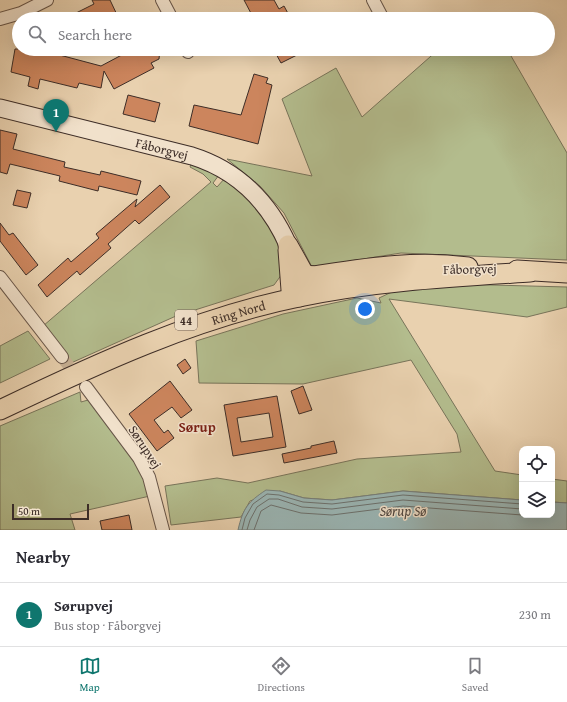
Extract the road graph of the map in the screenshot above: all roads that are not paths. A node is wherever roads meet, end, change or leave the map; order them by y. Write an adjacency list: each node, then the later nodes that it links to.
1 (47, 0): 4 (street)
2 (162, 0): 5 (street)
3 (373, 0): 6 (street)
4 (23, 12)
5 (168, 12)
6 (379, 12)
7 (12, 16): 8 (street)
8 (0, 19)
9 (0, 108): 10 (street, Fåborgvej)
10 (288, 245): 14 (main road)
11 (530, 272): 12 (main road, Fåborgvej / 44); 14 (main road, Fåborgvej / 44); 14 (main road, Fåborgvej / 44)
12 (567, 273)
13 (0, 277): 15 (street)
14 (299, 286): 17 (main road, Ring Nord / 44)
15 (62, 357)
16 (86, 387): 18 (street, Sørupvej)
17 (0, 410)
18 (163, 530)

